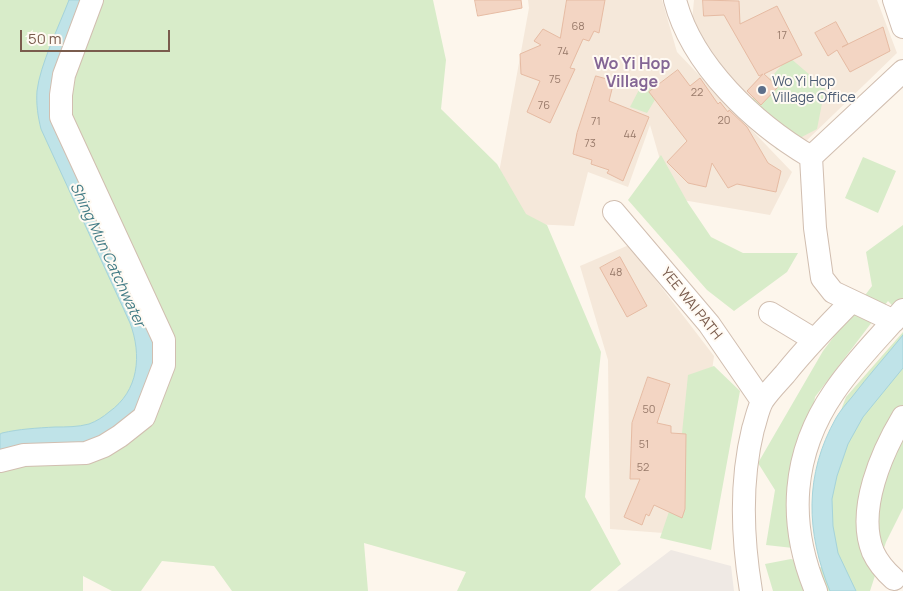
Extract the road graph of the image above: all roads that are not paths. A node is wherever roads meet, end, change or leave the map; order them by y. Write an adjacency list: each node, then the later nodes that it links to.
1 (92, 0): 14 (street)
2 (675, 0): 6 (street)
3 (894, 0): 4 (street)
4 (903, 27)
5 (903, 71): 6 (street)
6 (811, 157): 8 (street)
7 (614, 212): 12 (street, YEE WAI PATH)
8 (852, 301): 10 (street); 11 (street)
9 (770, 313): 11 (street)
10 (898, 315): 17 (street)
11 (813, 340): 12 (street)
12 (762, 401): 16 (street)
13 (903, 417): 15 (street)
14 (0, 461)
15 (894, 579)
16 (751, 591)
17 (816, 591)

